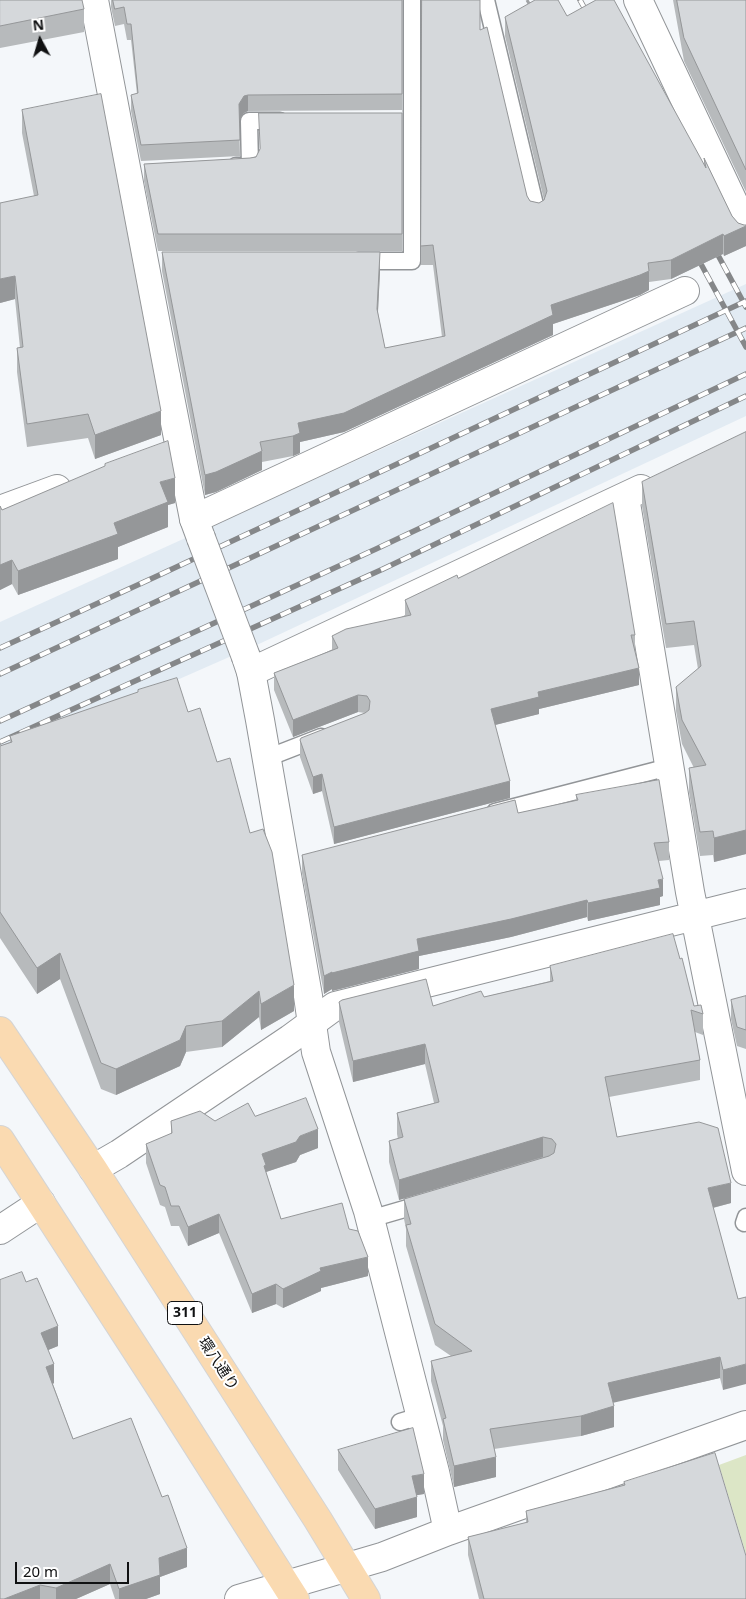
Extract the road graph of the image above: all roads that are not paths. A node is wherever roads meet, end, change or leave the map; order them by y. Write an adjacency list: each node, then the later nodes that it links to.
1 (94, 0): 13 (street)
2 (412, 0): 6 (lane)
3 (486, 0): 9 (lane)
4 (638, 0): 10 (street)
5 (393, 120): 6 (lane)
6 (412, 120): 11 (lane)
7 (297, 121): 8 (lane)
8 (222, 167)
9 (537, 213)
10 (746, 229)
11 (343, 261)
12 (685, 291): 19 (street)
13 (179, 445): 14 (street); 19 (street)
14 (152, 454)
15 (80, 480): 18 (street)
16 (660, 480): 17 (street)
17 (625, 497): 20 (street); 23 (street)
18 (0, 510)
19 (198, 529): 20 (street, bridge)
20 (249, 664): 22 (street)
21 (335, 731): 22 (lane)
22 (267, 758): 27 (street)
23 (670, 767): 24 (lane); 26 (street)
24 (478, 817)
25 (746, 903): 26 (street)
26 (696, 915): 27 (street); 31 (street)
27 (312, 1021): 30 (street); 34 (street)
28 (0, 1031): 30 (main road, 環八通り / 311)
29 (0, 1140): 33 (main road)
30 (93, 1170): 38 (main road, 環八通り / 311)
31 (746, 1170)
32 (444, 1197): 34 (lane)
33 (40, 1203): 35 (street); 39 (main road)
34 (370, 1219): 37 (street)
35 (0, 1230)
36 (746, 1425): 37 (street)
37 (448, 1531): 38 (street)
38 (346, 1568): 39 (street); 41 (main road, 環八通り / 311)
39 (291, 1592): 40 (street)
40 (239, 1599)
41 (366, 1599)

